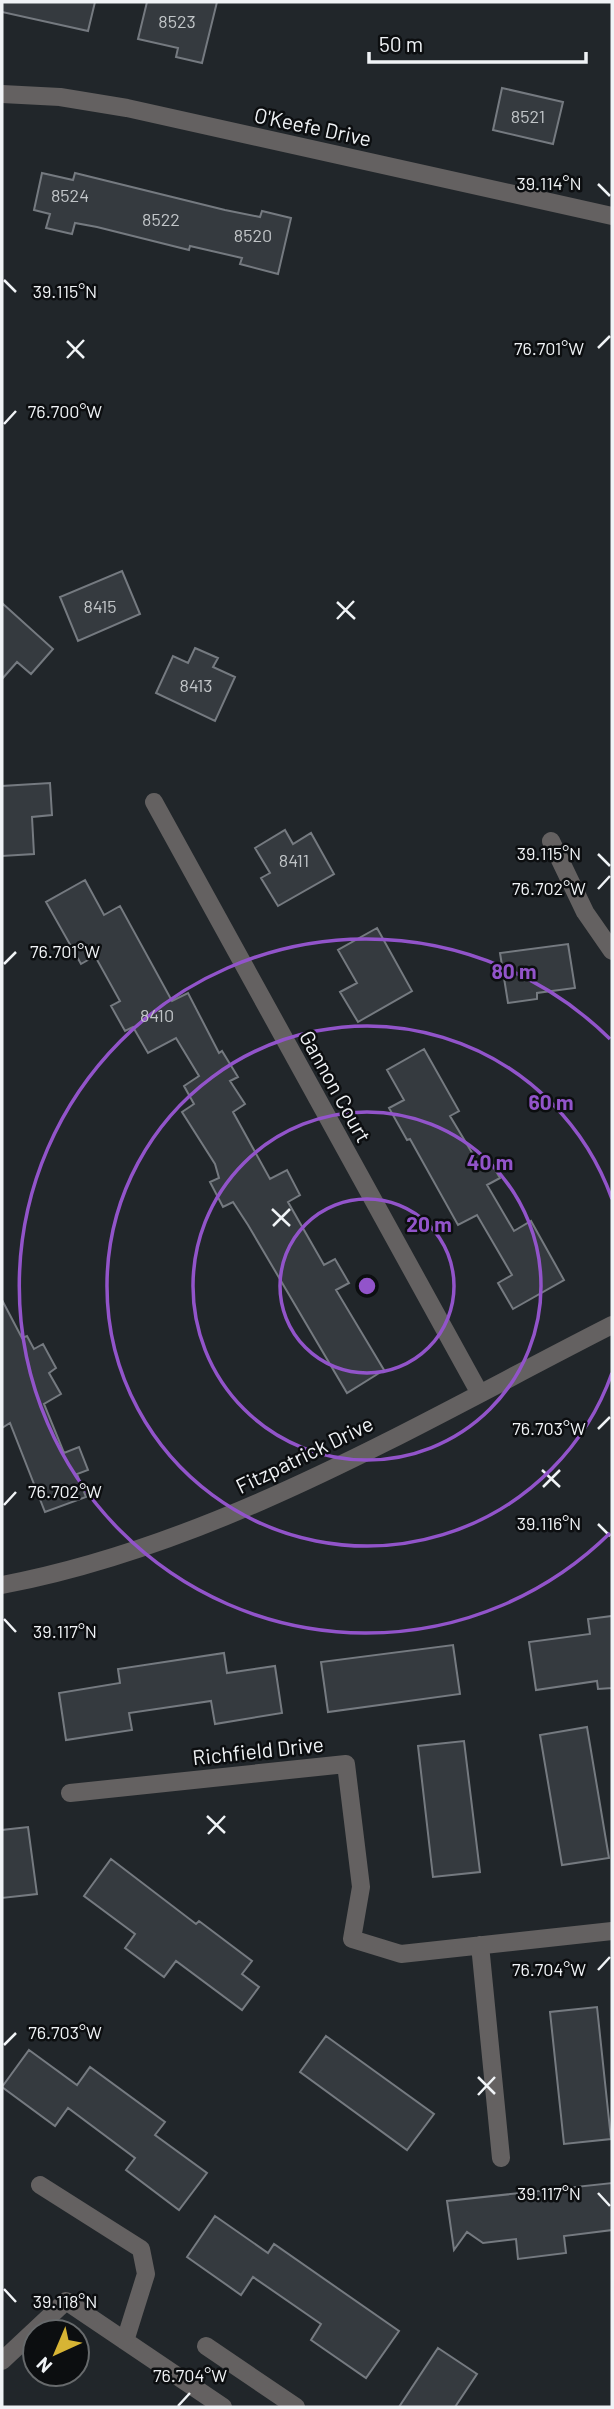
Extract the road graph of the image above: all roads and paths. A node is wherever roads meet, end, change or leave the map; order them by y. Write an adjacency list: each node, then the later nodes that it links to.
1 (2, 94): 2 (street, O'Keefe Drive)
2 (612, 216)
3 (154, 802): 7 (street, Gannon Court)
4 (551, 841): 5 (street)
5 (612, 951)
6 (612, 1325): 7 (street, Fitzpatrick Drive)
7 (479, 1392): 8 (street, Fitzpatrick Drive)
8 (2, 1586)
9 (71, 1793): 11 (street, Richfield Drive)
10 (612, 1931): 11 (street, Richfield Drive)
11 (480, 1945): 12 (street)
12 (501, 2158)
13 (40, 2185): 14 (street)
14 (125, 2341): 16 (street); 17 (street)
15 (206, 2346): 18 (street)
16 (2, 2361)
17 (223, 2407)
18 (296, 2407)

